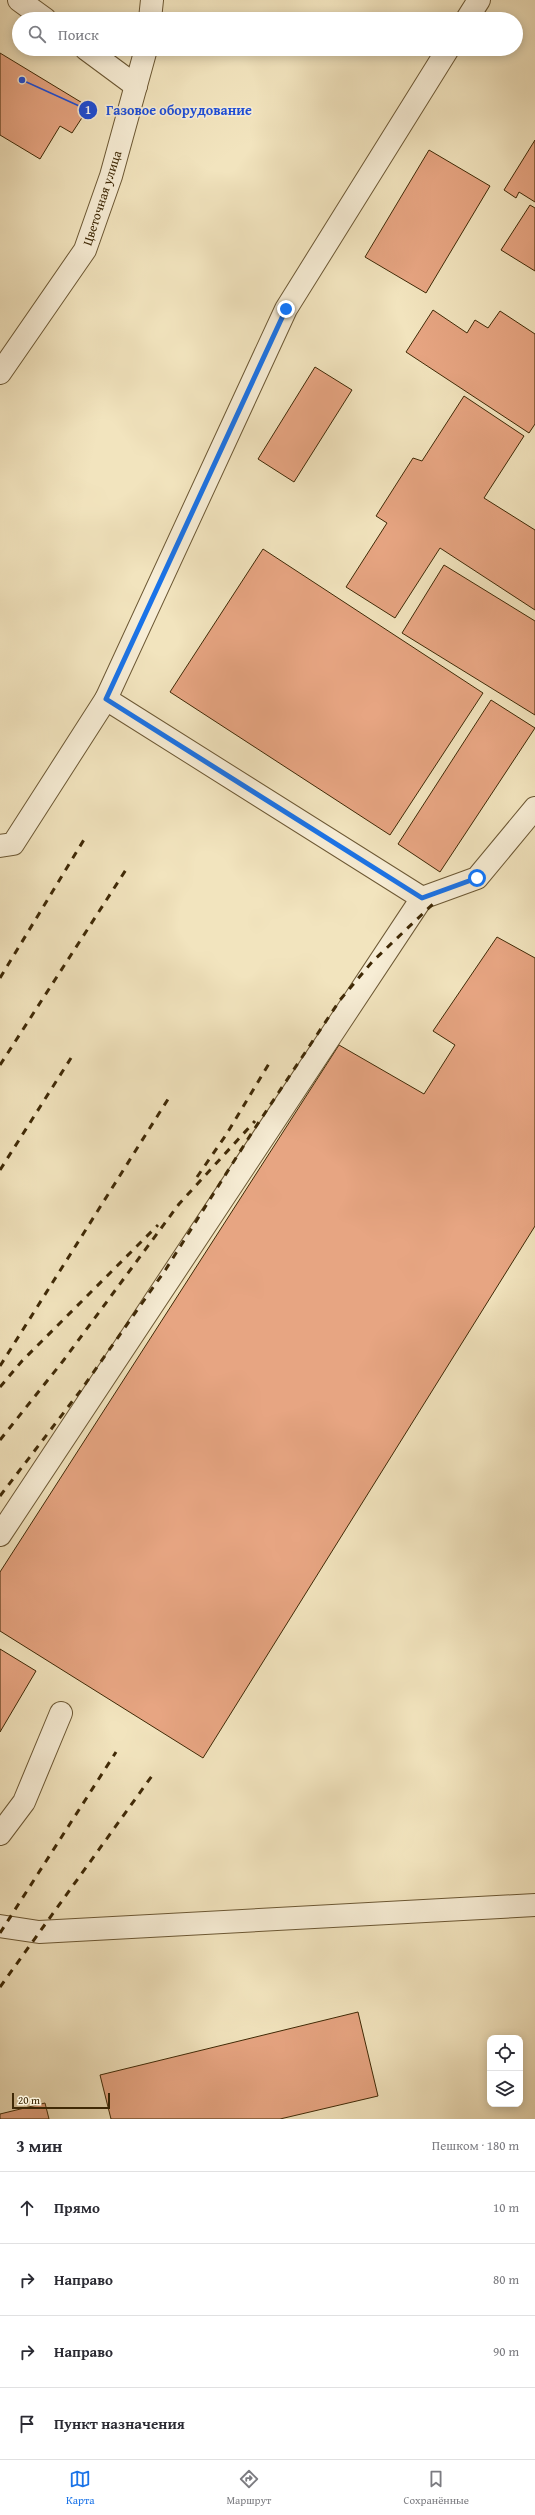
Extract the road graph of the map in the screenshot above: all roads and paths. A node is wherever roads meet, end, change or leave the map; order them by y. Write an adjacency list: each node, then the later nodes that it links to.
1 (20, 0): 4 (street)
2 (152, 0): 5 (street)
3 (479, 0): 6 (street)
4 (36, 12)
5 (151, 12)
6 (471, 12)
7 (95, 56): 10 (street)
8 (144, 56): 10 (street, Цветочная улица)
9 (444, 56): 12 (street)
10 (136, 86): 11 (street, Цветочная улица)
11 (0, 373)
12 (106, 699): 14 (street); 15 (street)
13 (535, 808): 15 (street)
14 (0, 846)
15 (422, 898): 16 (street)
16 (0, 1535)
17 (61, 1713): 18 (street)
18 (0, 1834)
19 (535, 1905): 20 (street)
20 (0, 1926)

